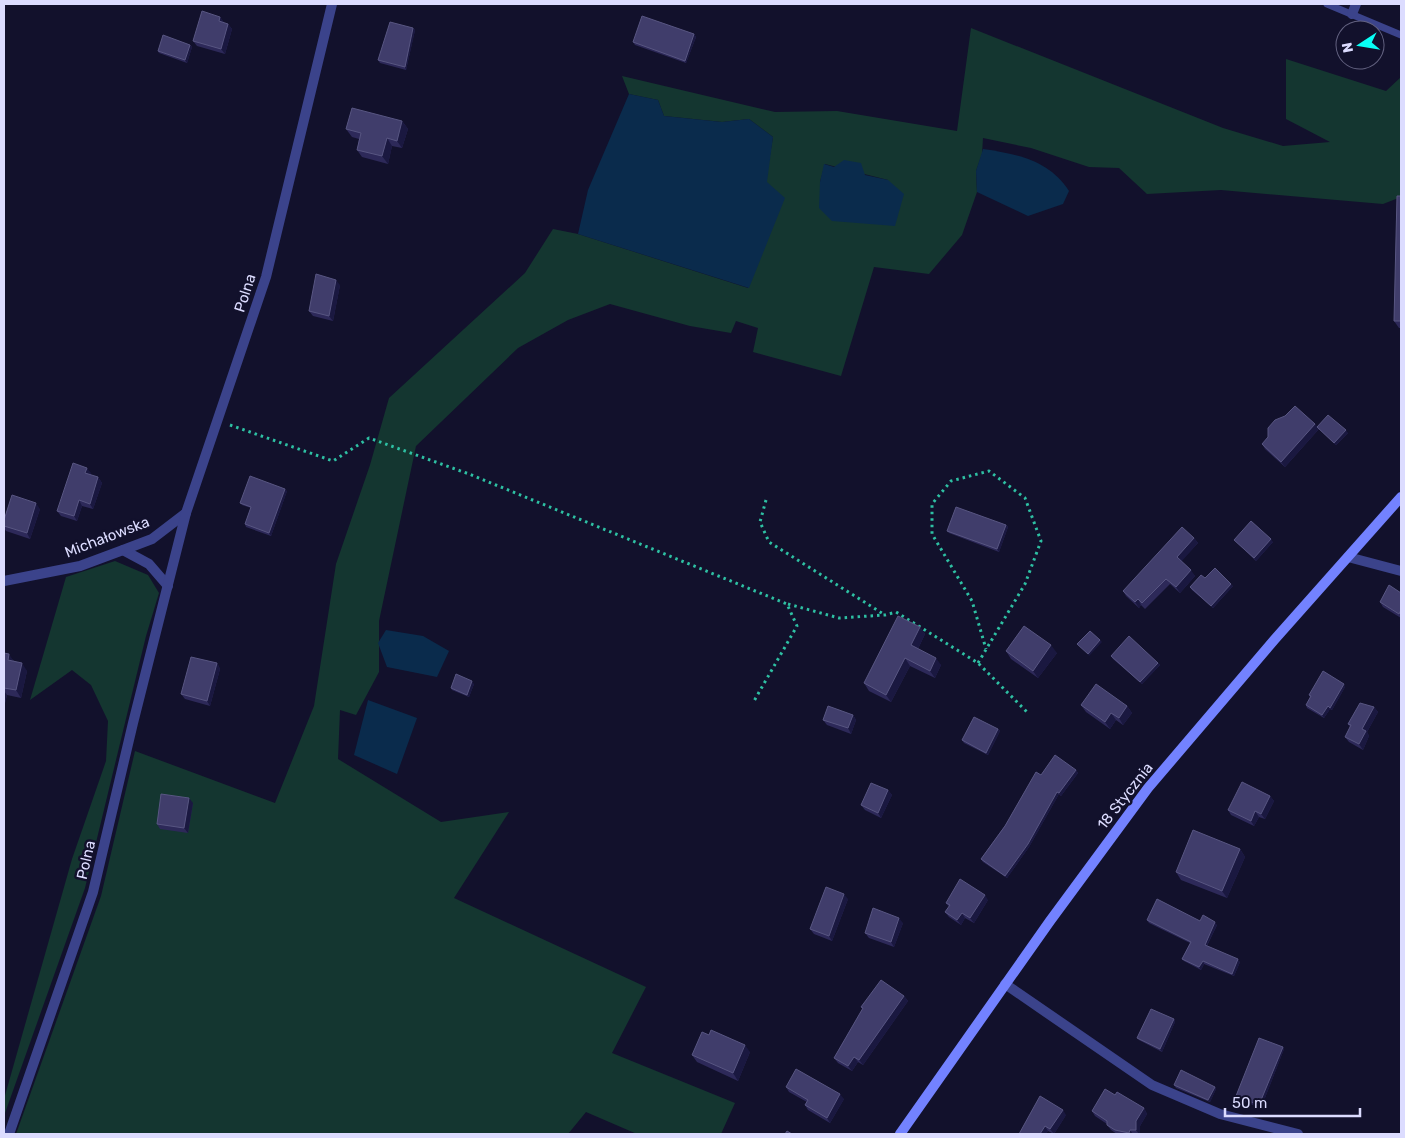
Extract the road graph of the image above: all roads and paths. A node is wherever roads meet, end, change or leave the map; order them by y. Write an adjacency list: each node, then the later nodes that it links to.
1 (332, 4): 6 (street, Polna)
2 (1327, 4): 4 (lane)
3 (1356, 4): 4 (street)
4 (1352, 14): 5 (lane)
5 (1401, 35)
6 (218, 421): 9 (street, Polna); 15 (path)
7 (1401, 497): 11 (street, 18 Stycznia)
8 (766, 500): 16 (path)
9 (186, 513): 10 (street, Michałowska); 14 (street, Polna)
10 (123, 550): 13 (street, Michałowska); 14 (street)
11 (1348, 557): 12 (street); 21 (street, 18 Stycznia)
12 (1401, 571)
13 (4, 581)
14 (168, 586): 22 (street, Polna)
15 (787, 604): 16 (path); 19 (path)
16 (885, 615): 18 (path)
17 (986, 649): 17 (path); 18 (path)
18 (978, 663): 20 (path)
19 (754, 701)
20 (1028, 713)
21 (1005, 984): 23 (street, 18 Stycznia); 24 (street)
22 (9, 1134)
23 (900, 1134)
24 (1298, 1134)

